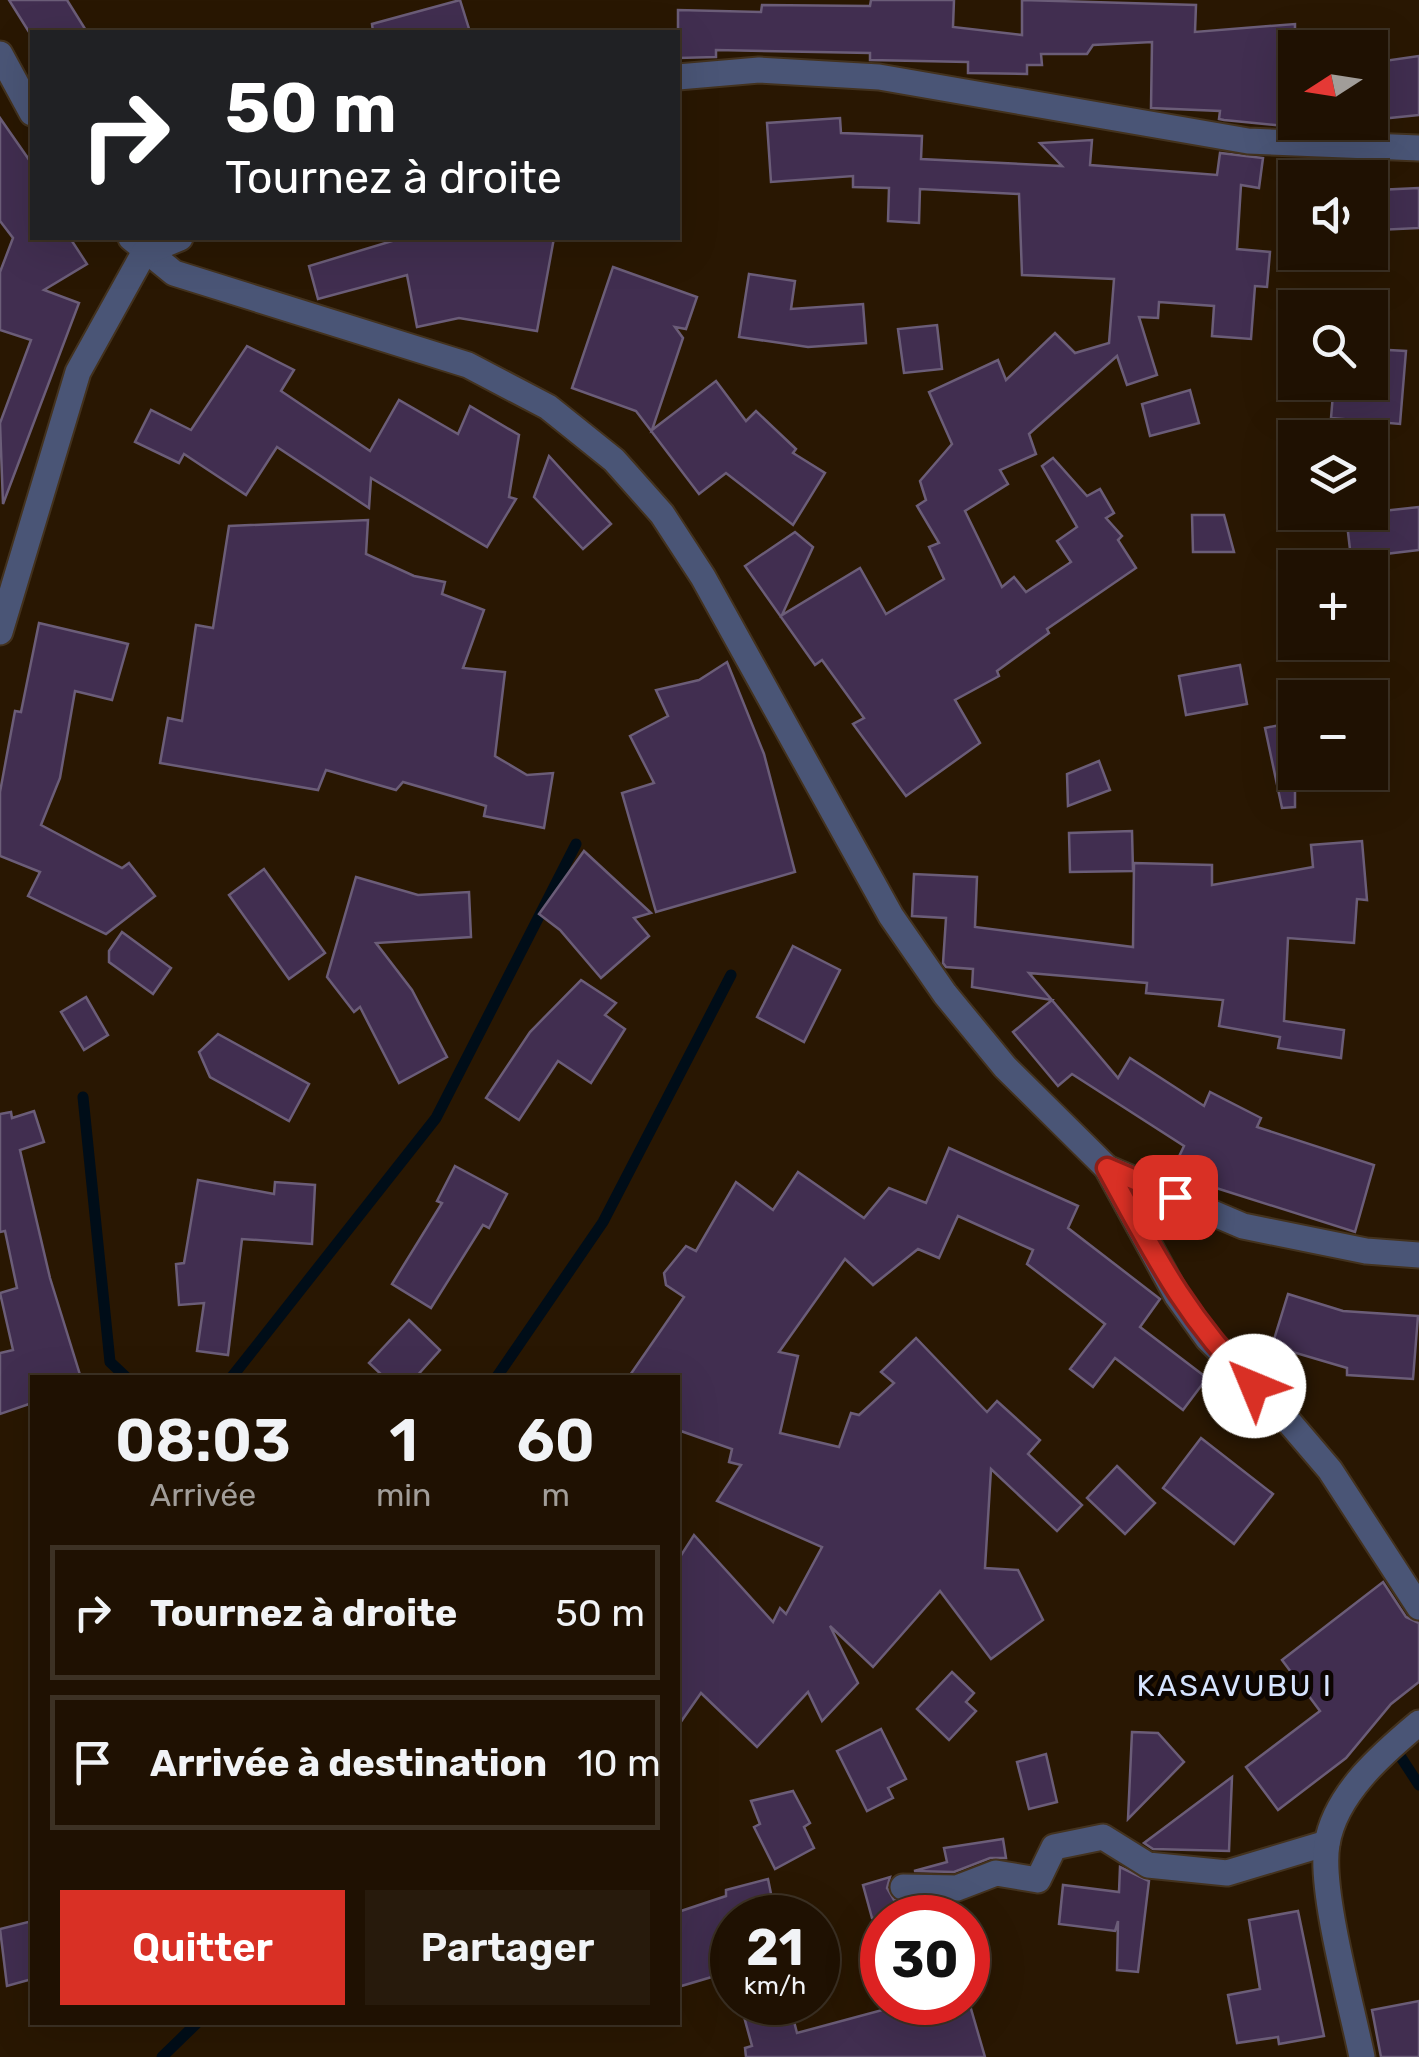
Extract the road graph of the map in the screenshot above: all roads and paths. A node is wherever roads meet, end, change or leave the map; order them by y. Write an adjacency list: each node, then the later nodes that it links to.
1 (0, 54): 3 (street)
2 (680, 76): 4 (street)
3 (30, 109)
4 (1419, 148)
5 (168, 240): 6 (street)
6 (138, 245): 7 (street); 9 (street)
7 (11, 547): 8 (street)
8 (0, 632)
9 (1107, 1168): 10 (street); 11 (street)
10 (1419, 1254)
11 (1419, 1607)
12 (1419, 1723): 13 (street)
13 (1326, 1844): 14 (street); 15 (street)
14 (903, 1887)
15 (1362, 2057)

